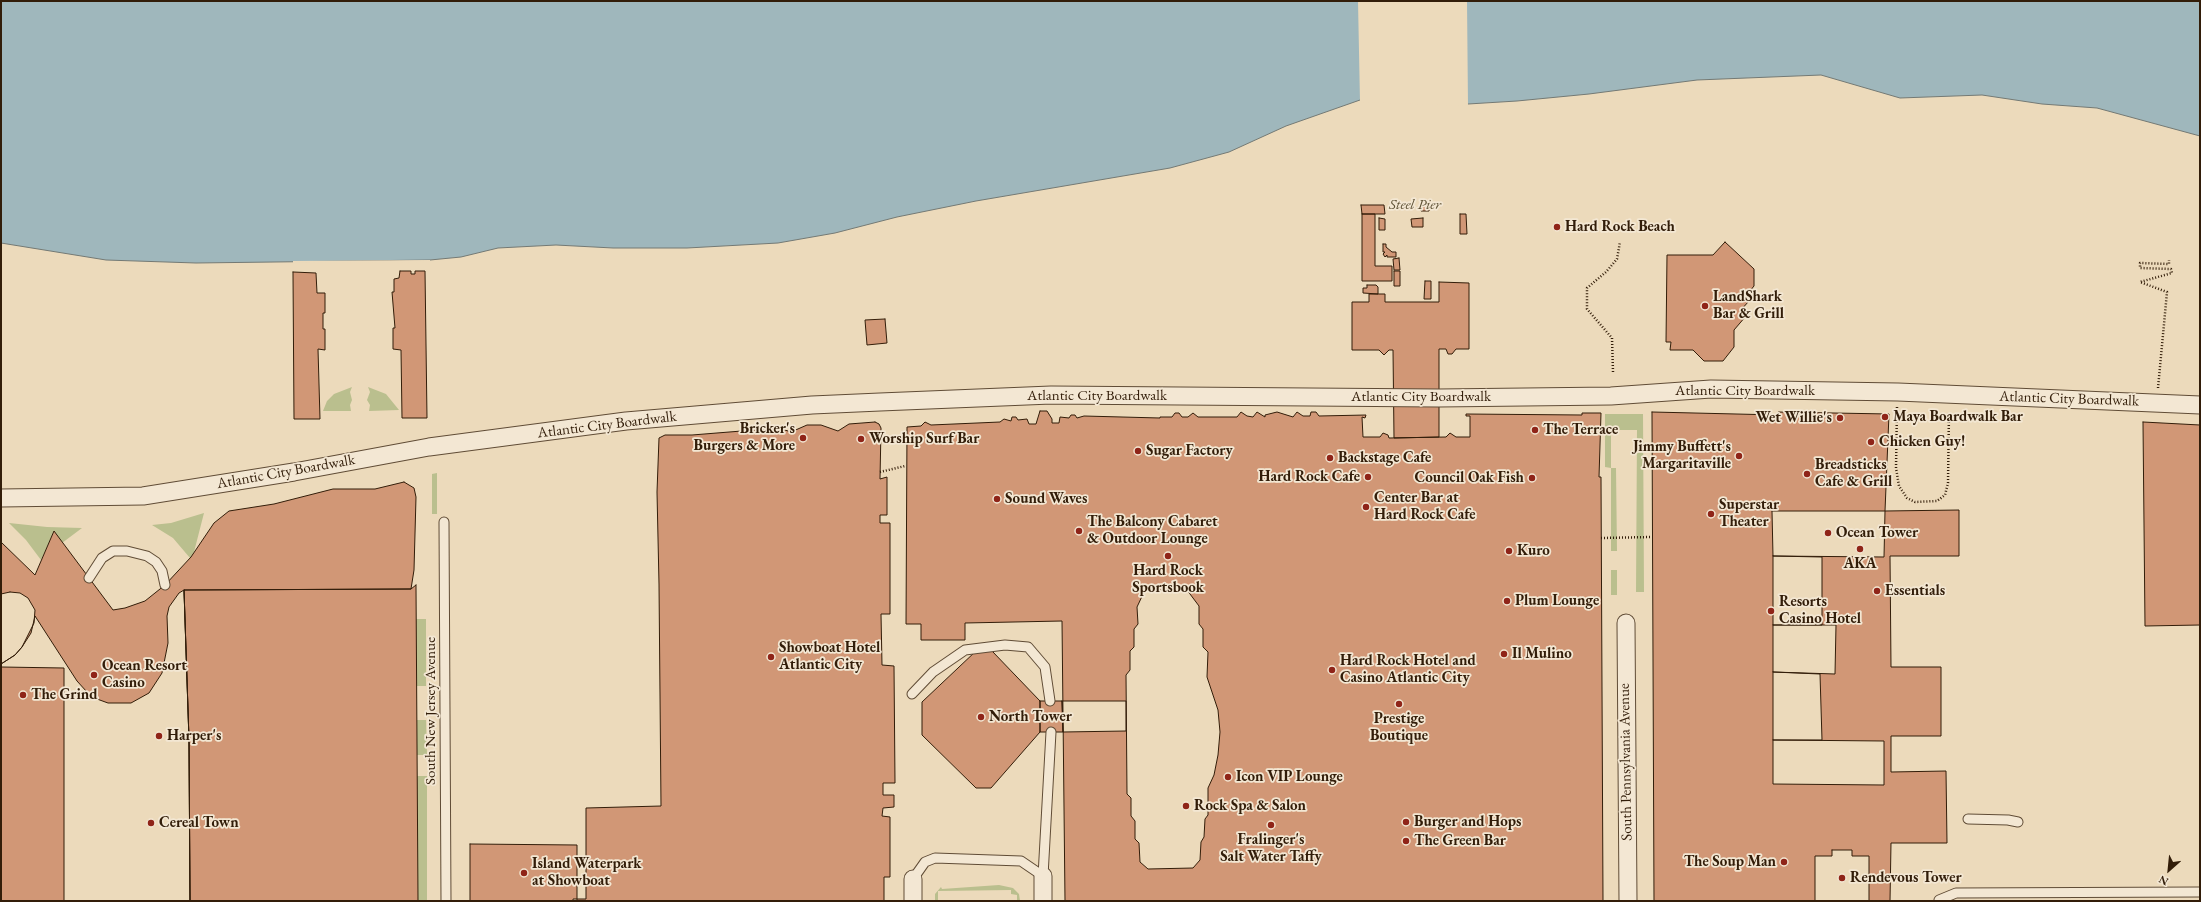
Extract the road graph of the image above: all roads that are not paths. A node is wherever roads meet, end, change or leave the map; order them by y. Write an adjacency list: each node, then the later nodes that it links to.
1 (2200, 404): 2 (street, Atlantic City Boardwalk)
2 (1, 498)
3 (444, 522): 17 (lane, South New Jersey Avenue)
4 (88, 578): 5 (lane)
5 (165, 585)
6 (1626, 623): 20 (street, South Pennsylvania Avenue)
7 (912, 694): 8 (lane)
8 (1050, 701)
9 (1051, 732): 12 (lane)
10 (1968, 819): 11 (lane)
11 (2018, 822)
12 (1043, 876): 13 (lane); 19 (street)
13 (913, 879): 18 (street)
14 (2200, 892): 15 (lane)
15 (2072, 896): 16 (lane)
16 (1940, 900)
17 (446, 901)
18 (913, 901)
19 (1043, 901)
20 (1628, 901)

